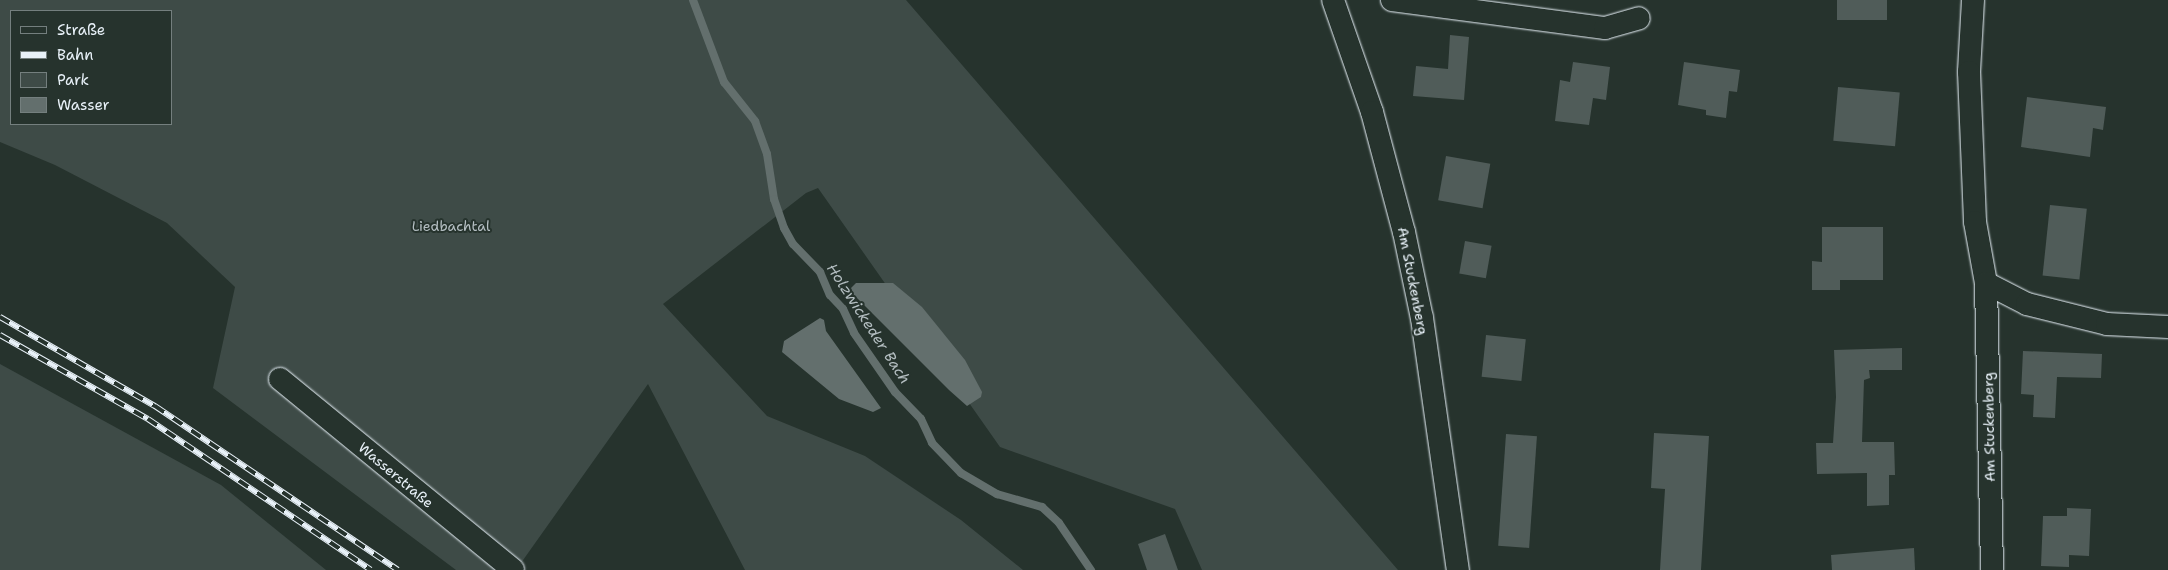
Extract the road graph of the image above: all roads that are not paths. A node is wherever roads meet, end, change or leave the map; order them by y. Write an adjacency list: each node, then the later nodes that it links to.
1 (1333, 0): 9 (street, Am Stuckenberg)
2 (1392, 0): 4 (street)
3 (1973, 0): 5 (street, Am Stuckenberg)
4 (1640, 18)
5 (1986, 283): 6 (street); 10 (street, Am Stuckenberg)
6 (2168, 327)
7 (280, 379): 8 (street, Wasserstraße)
8 (513, 570)
9 (1458, 570)
10 (1992, 570)

